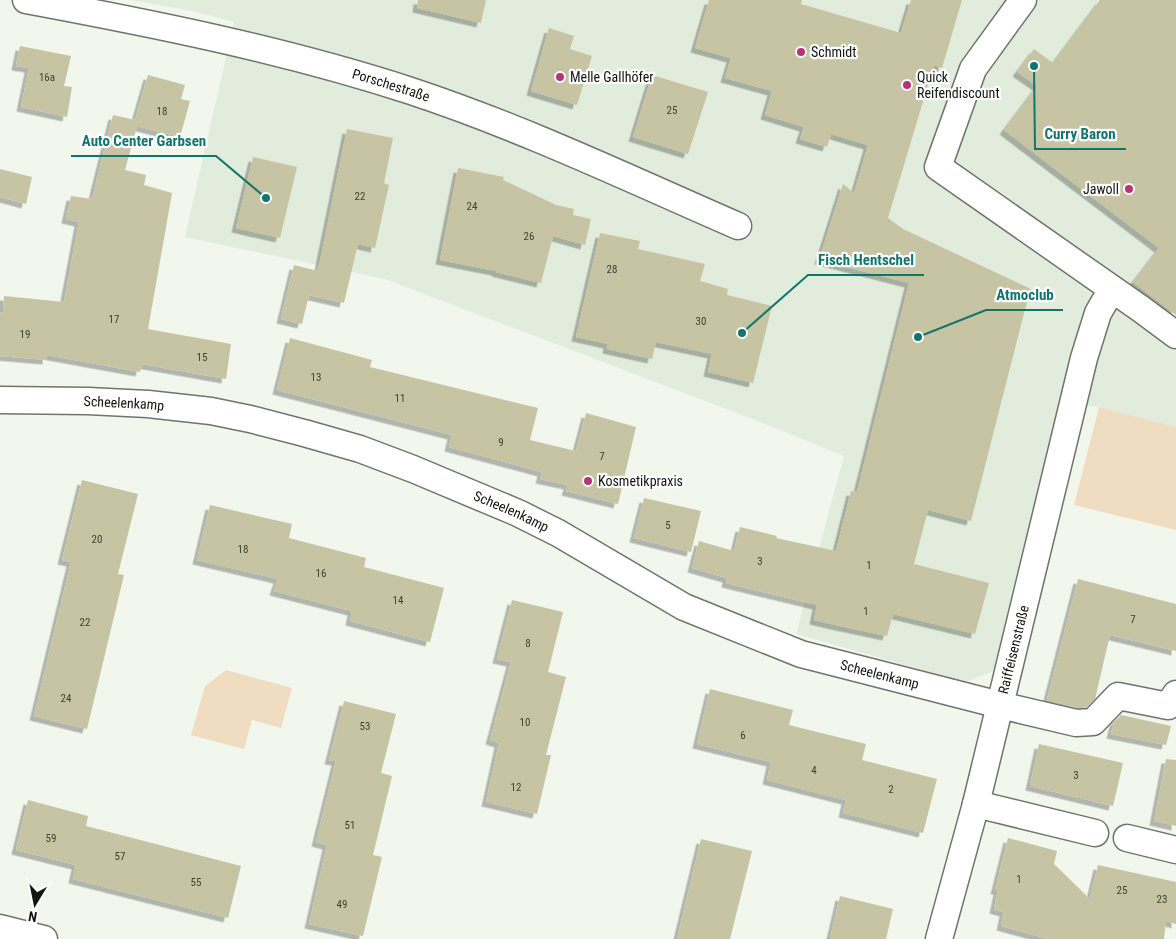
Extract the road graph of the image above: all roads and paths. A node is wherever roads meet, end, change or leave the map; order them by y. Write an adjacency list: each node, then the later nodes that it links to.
1 (26, 0): 3 (street, Porschestraße)
2 (1023, 0): 4 (street)
3 (738, 226)
4 (1112, 289): 5 (street); 8 (street, Raiffeisenstraße)
5 (1176, 335)
6 (0, 400): 8 (street, Scheelenkamp)
7 (1176, 694): 8 (street, Scheelenkamp)
8 (1000, 705): 9 (street, Raiffeisenstraße)
9 (976, 804): 10 (street); 15 (street, Raiffeisenstraße)
10 (1095, 833)
11 (1127, 838): 12 (street)
12 (1176, 850)
13 (0, 928): 14 (street)
14 (44, 939)
15 (940, 939)

